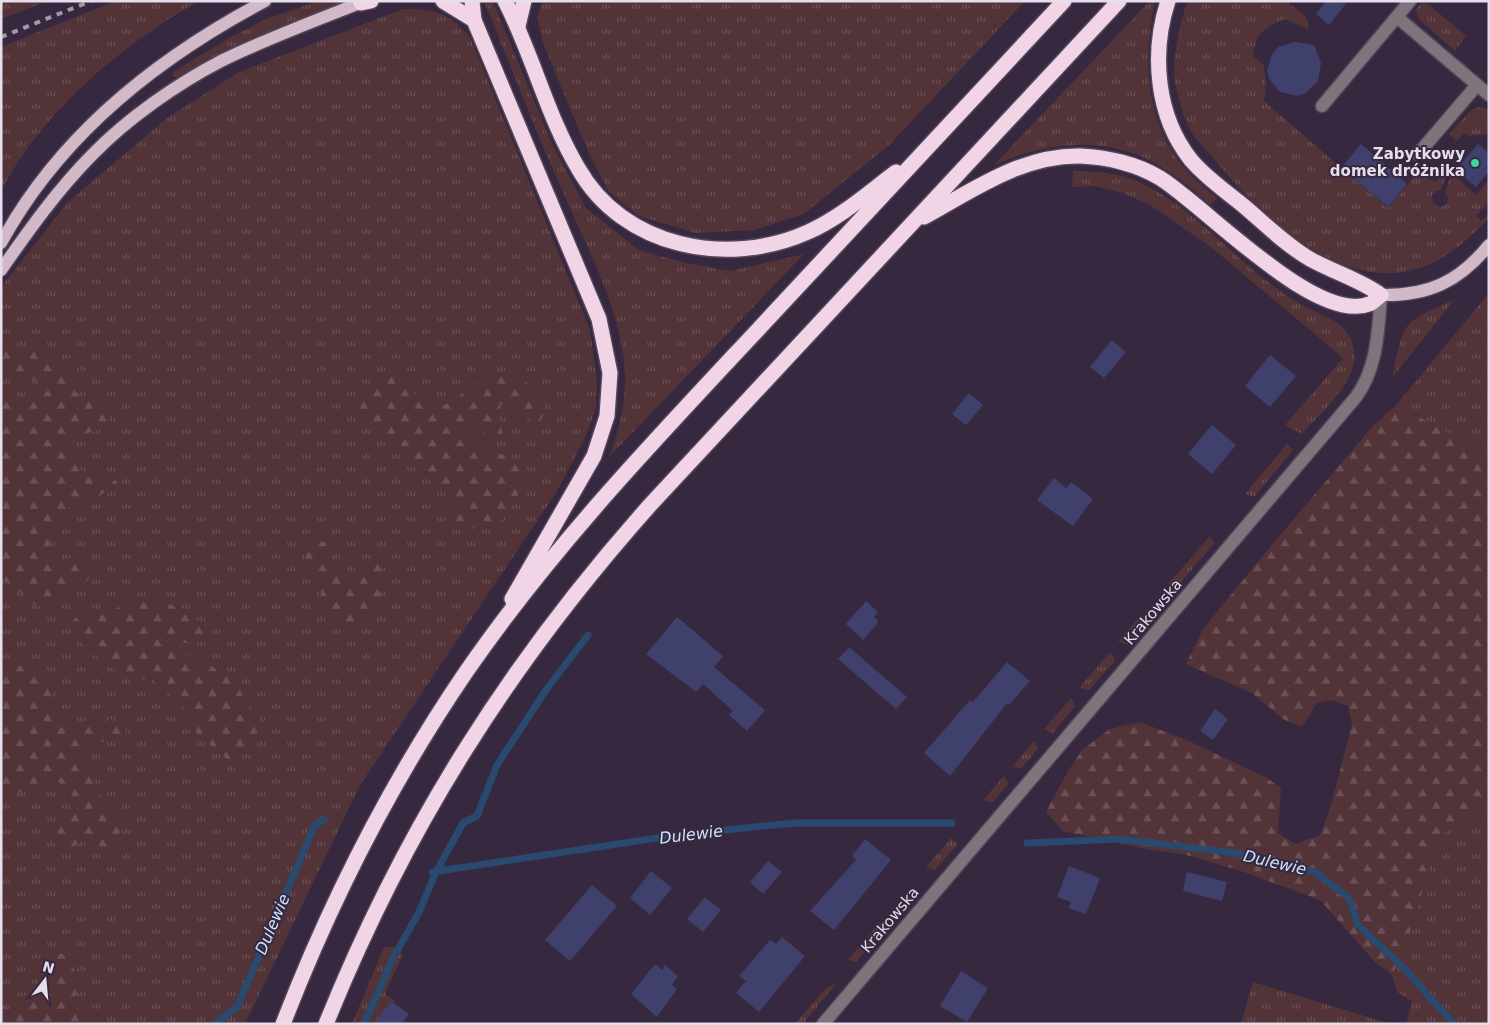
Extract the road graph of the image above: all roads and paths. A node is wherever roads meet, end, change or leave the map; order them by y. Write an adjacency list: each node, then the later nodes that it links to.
1 (264, 1): 19 (main road)
2 (443, 1): 12 (highway)
3 (472, 1): 12 (highway)
4 (505, 1): 13 (highway)
5 (524, 1): 13 (highway)
6 (1064, 1): 16 (highway)
7 (1119, 1): 18 (highway)
8 (1168, 1): 22 (highway)
9 (1410, 1): 11 (street)
10 (365, 2): 21 (main road)
11 (1396, 17): 14 (street); 15 (street)
12 (474, 20): 23 (highway)
13 (518, 26): 16 (highway)
14 (1485, 90): 17 (street)
15 (1322, 106)
16 (928, 148): 23 (highway)
17 (1418, 154)
18 (911, 224): 22 (highway); 25 (highway)
19 (1, 243)
20 (1489, 245): 22 (main road)
21 (1, 270)
22 (1381, 295): 26 (street, Krakowska)
23 (497, 629): 24 (highway)
24 (283, 1024)
25 (326, 1024)
26 (823, 1024)

